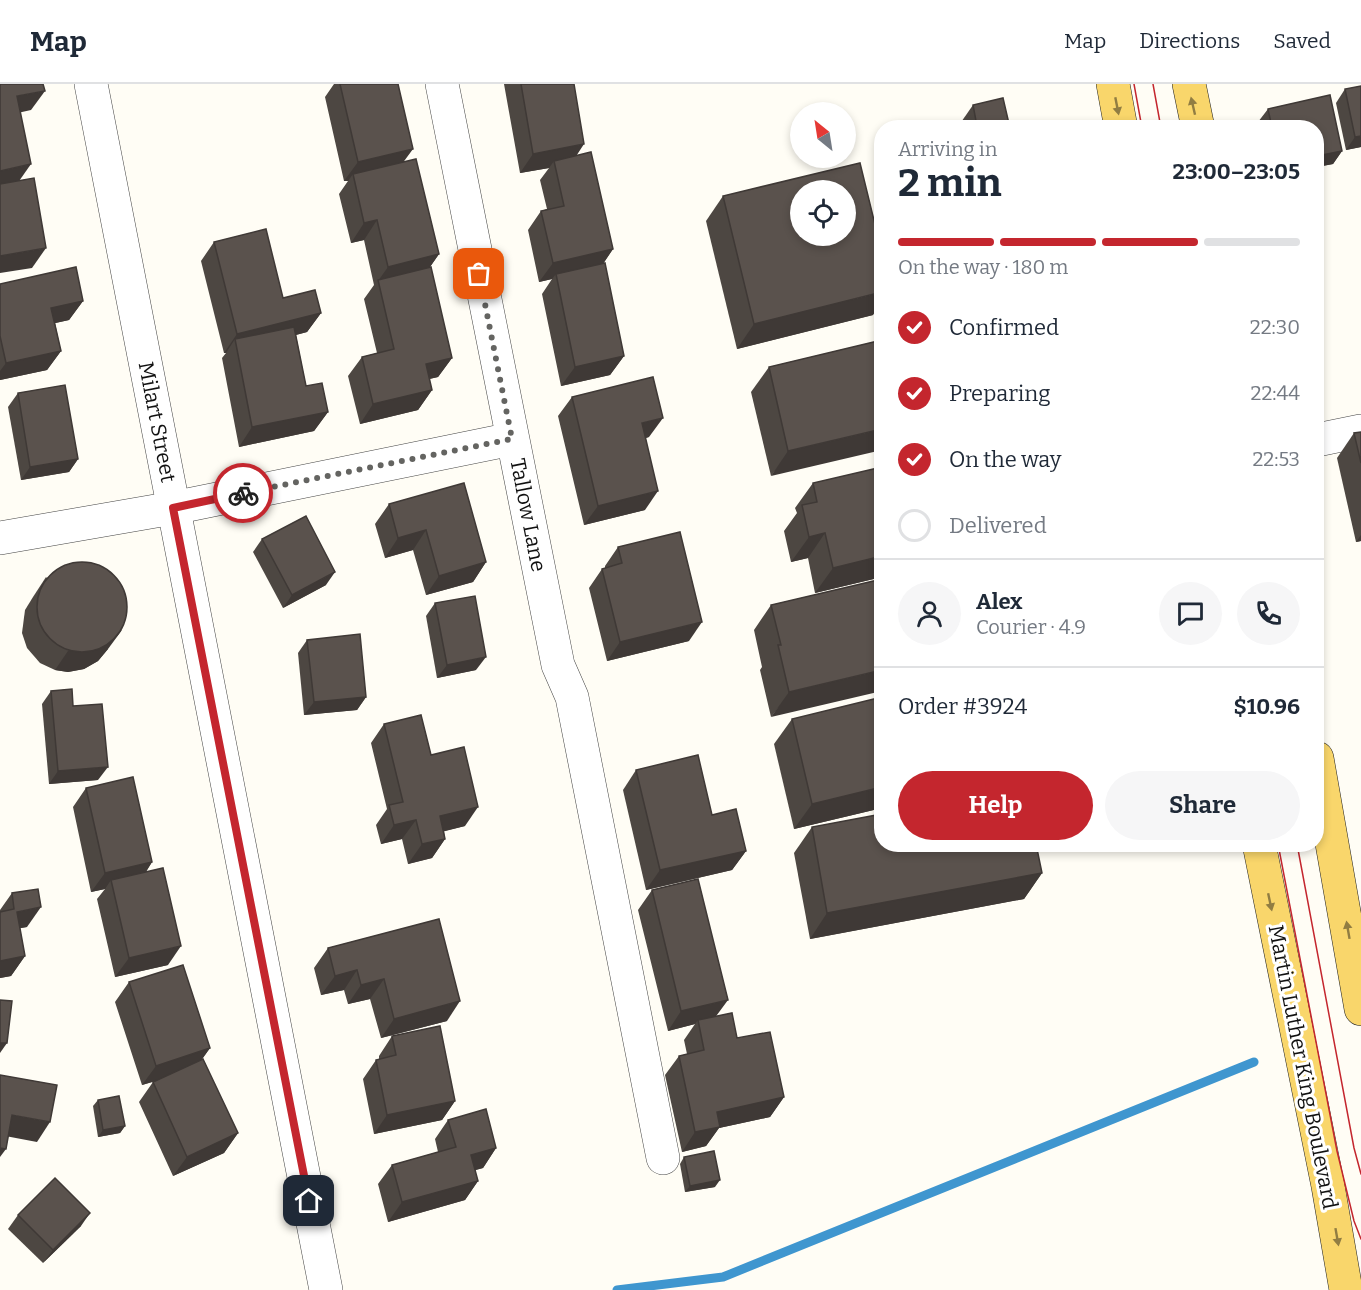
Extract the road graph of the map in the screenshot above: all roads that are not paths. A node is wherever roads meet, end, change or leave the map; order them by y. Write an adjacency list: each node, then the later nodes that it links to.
1 (91, 84): 10 (street, Milart Street)
2 (442, 84): 8 (street, Tallow Lane)
3 (1113, 84): 5 (main road, one-way to 5)
4 (1189, 84): 6 (main road, one-way to 4)
5 (1120, 120)
6 (1196, 120)
7 (1361, 431): 9 (street)
8 (512, 439): 10 (street); 15 (street, Tallow Lane)
9 (1324, 439)
10 (173, 508): 11 (street); 16 (street, Milart Street)
11 (0, 538)
12 (1324, 798): 14 (main road, one-way to 12)
13 (1261, 852): 17 (main road, Martin Luther King Boulevard, one-way to 17)
14 (1361, 1008)
15 (663, 1158)
16 (326, 1290)
17 (1346, 1290)

